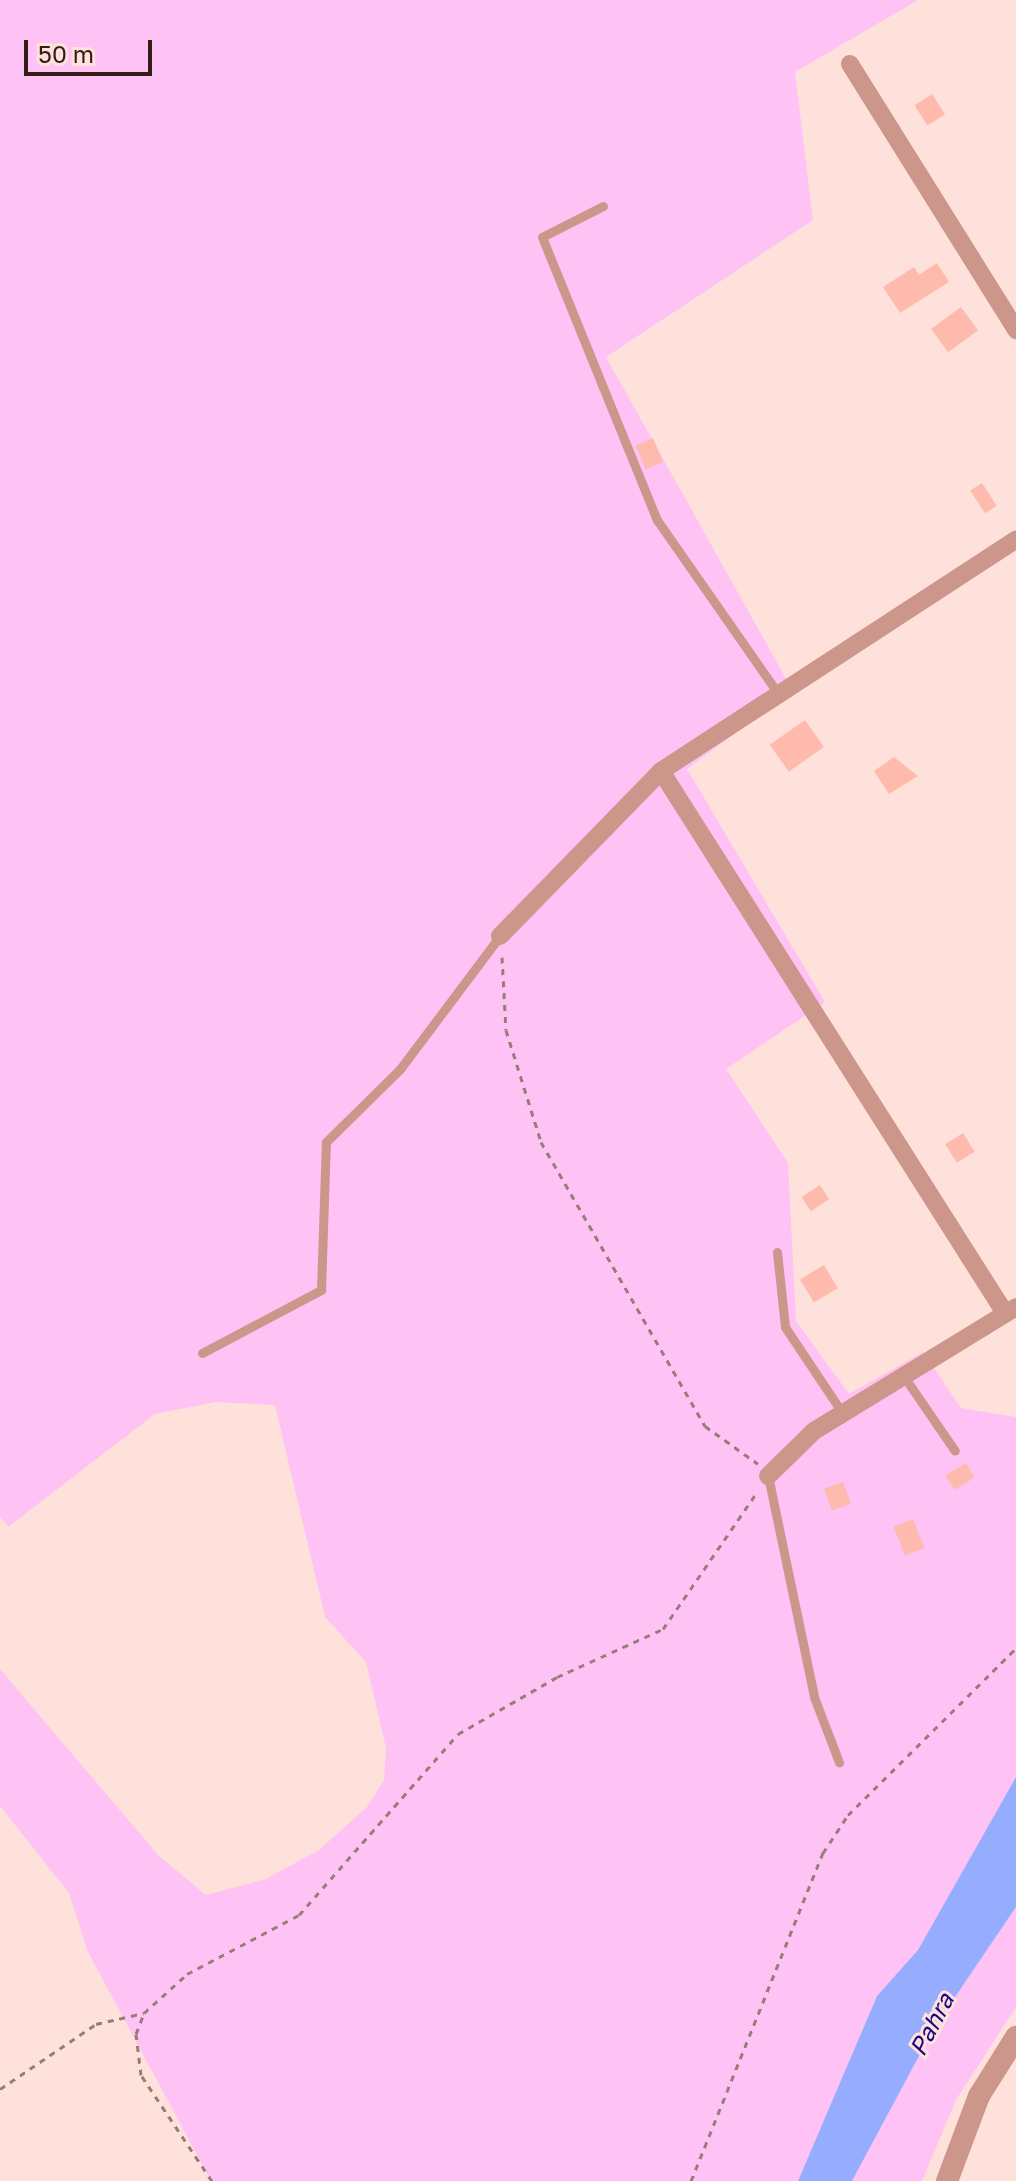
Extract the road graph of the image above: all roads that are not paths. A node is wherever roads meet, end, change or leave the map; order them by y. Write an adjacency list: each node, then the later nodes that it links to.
1 (850, 64): 3 (street)
2 (603, 206): 5 (lane)
3 (1016, 330)
4 (1016, 540): 5 (street)
5 (781, 698): 6 (street)
6 (661, 771): 7 (street); 9 (street)
7 (500, 936): 10 (lane)
8 (777, 1252): 12 (lane)
9 (1010, 1310): 11 (street)
10 (202, 1353)
11 (905, 1378): 12 (street); 13 (lane)
12 (843, 1414): 14 (street)
13 (955, 1451)
14 (768, 1476): 15 (lane)
15 (839, 1762)
16 (1016, 2037): 17 (street)
17 (947, 2181)

